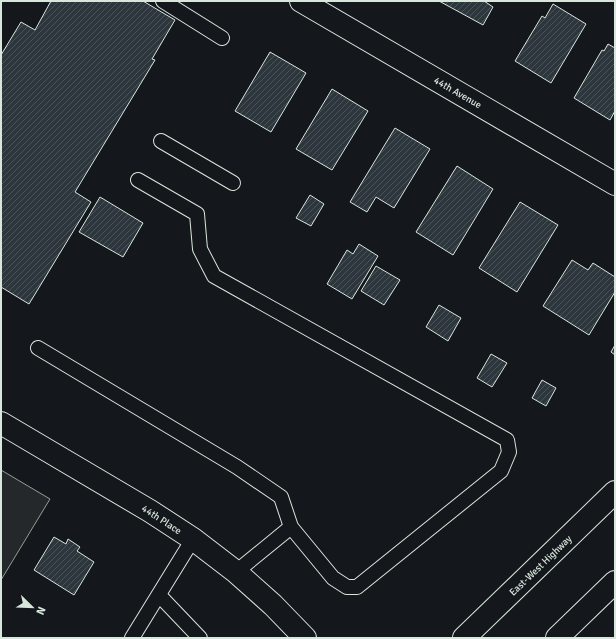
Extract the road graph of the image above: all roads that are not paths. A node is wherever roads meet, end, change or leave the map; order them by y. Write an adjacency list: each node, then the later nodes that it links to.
1 (163, 1): 3 (lane)
2 (301, 1): 7 (street, 44th Avenue)
3 (222, 38)
4 (161, 141): 6 (lane)
5 (138, 180): 11 (lane)
6 (233, 183)
7 (615, 184)
8 (38, 348): 11 (lane)
9 (1, 424): 12 (street, 44th Place)
10 (615, 492): 19 (street, East-West Highway)
11 (290, 527): 13 (lane)
12 (193, 539): 13 (street, 44th Place); 15 (lane)
13 (236, 572): 18 (street, 44th Place)
14 (615, 582): 20 (street)
15 (159, 595): 16 (lane); 17 (lane)
16 (132, 638)
17 (200, 638)
18 (305, 638)
19 (464, 638)
20 (557, 638)

